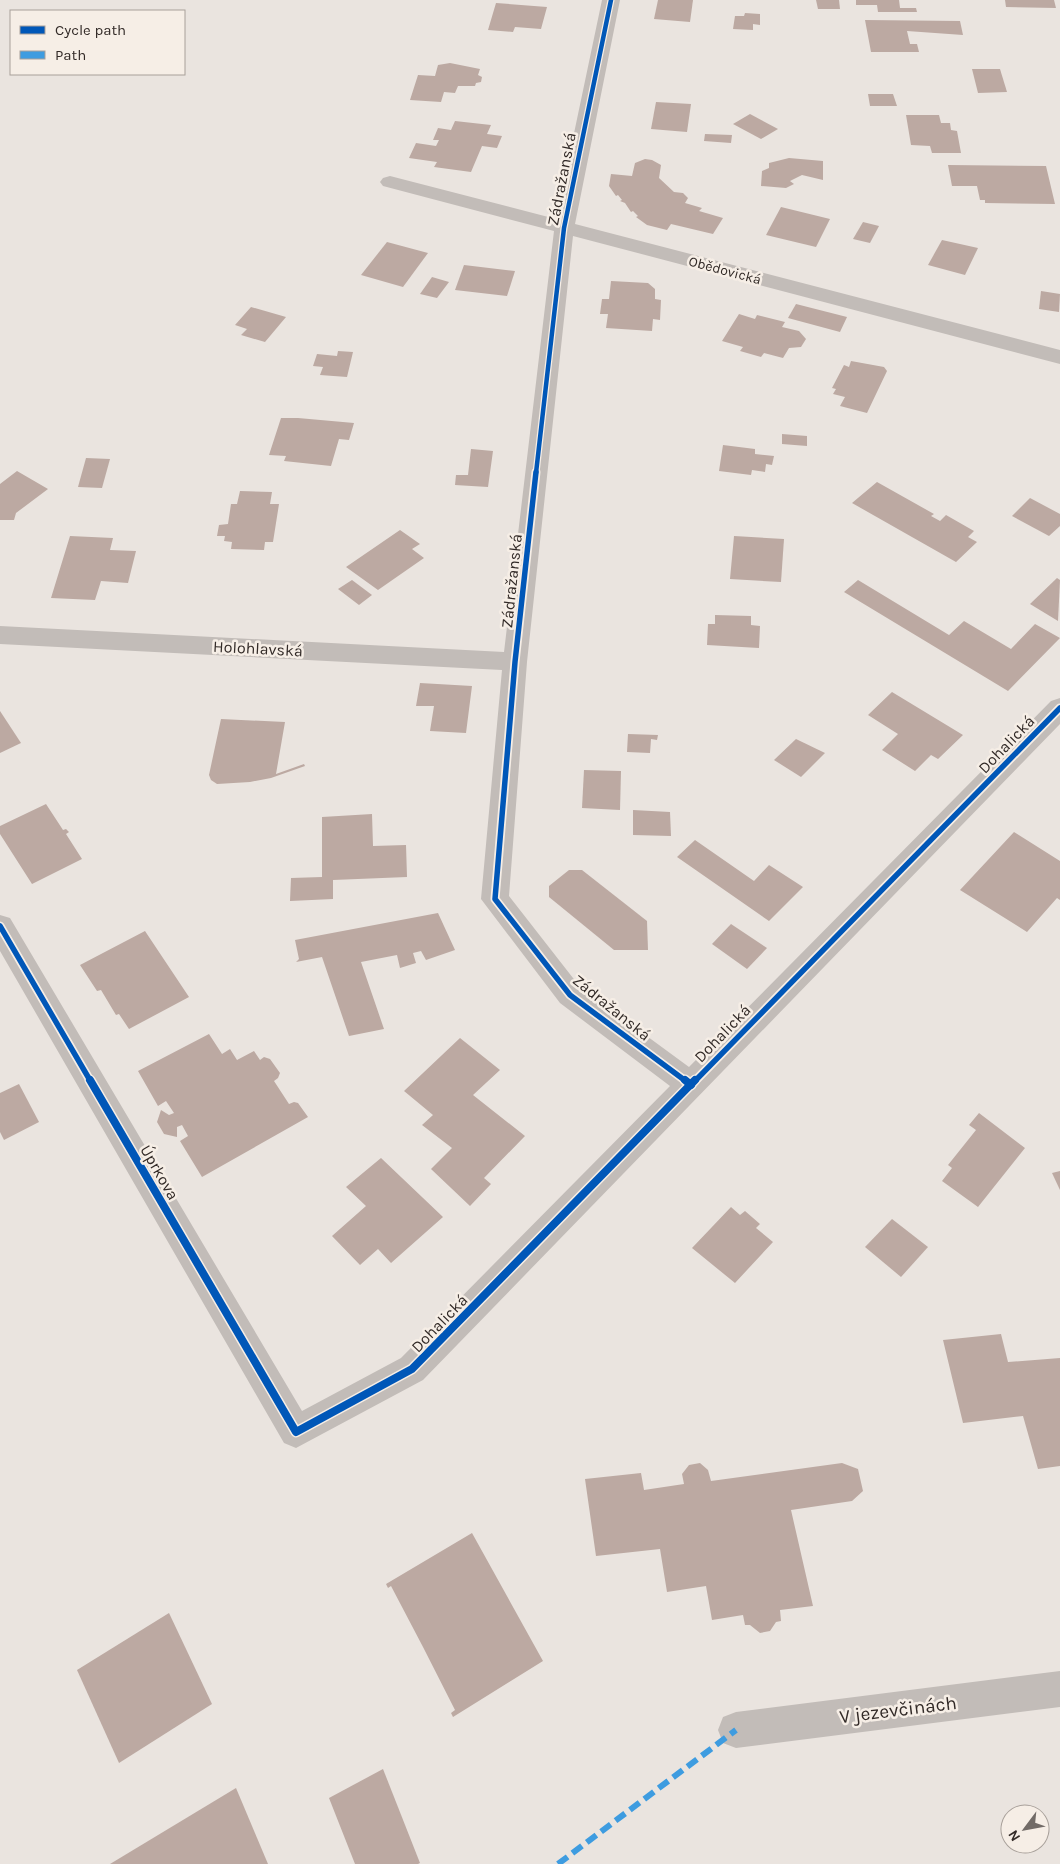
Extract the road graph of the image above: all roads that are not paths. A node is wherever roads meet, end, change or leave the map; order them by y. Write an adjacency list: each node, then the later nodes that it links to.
1 (611, 0): 3 (street, Zádražanská)
2 (390, 182): 3 (street, Obědovická)
3 (564, 228): 4 (street, Obědovická); 6 (street, Zádražanská)
4 (1060, 357)
5 (0, 635): 6 (street, Holohlavská)
6 (515, 662): 9 (street, Zádražanská)
7 (1060, 708): 9 (street, Dohalická)
8 (0, 926): 10 (street, Úprkova)
9 (691, 1085): 10 (street, Dohalická)
10 (296, 1432)
11 (1060, 1688): 12 (street, V jezevčinách)
12 (736, 1730)

